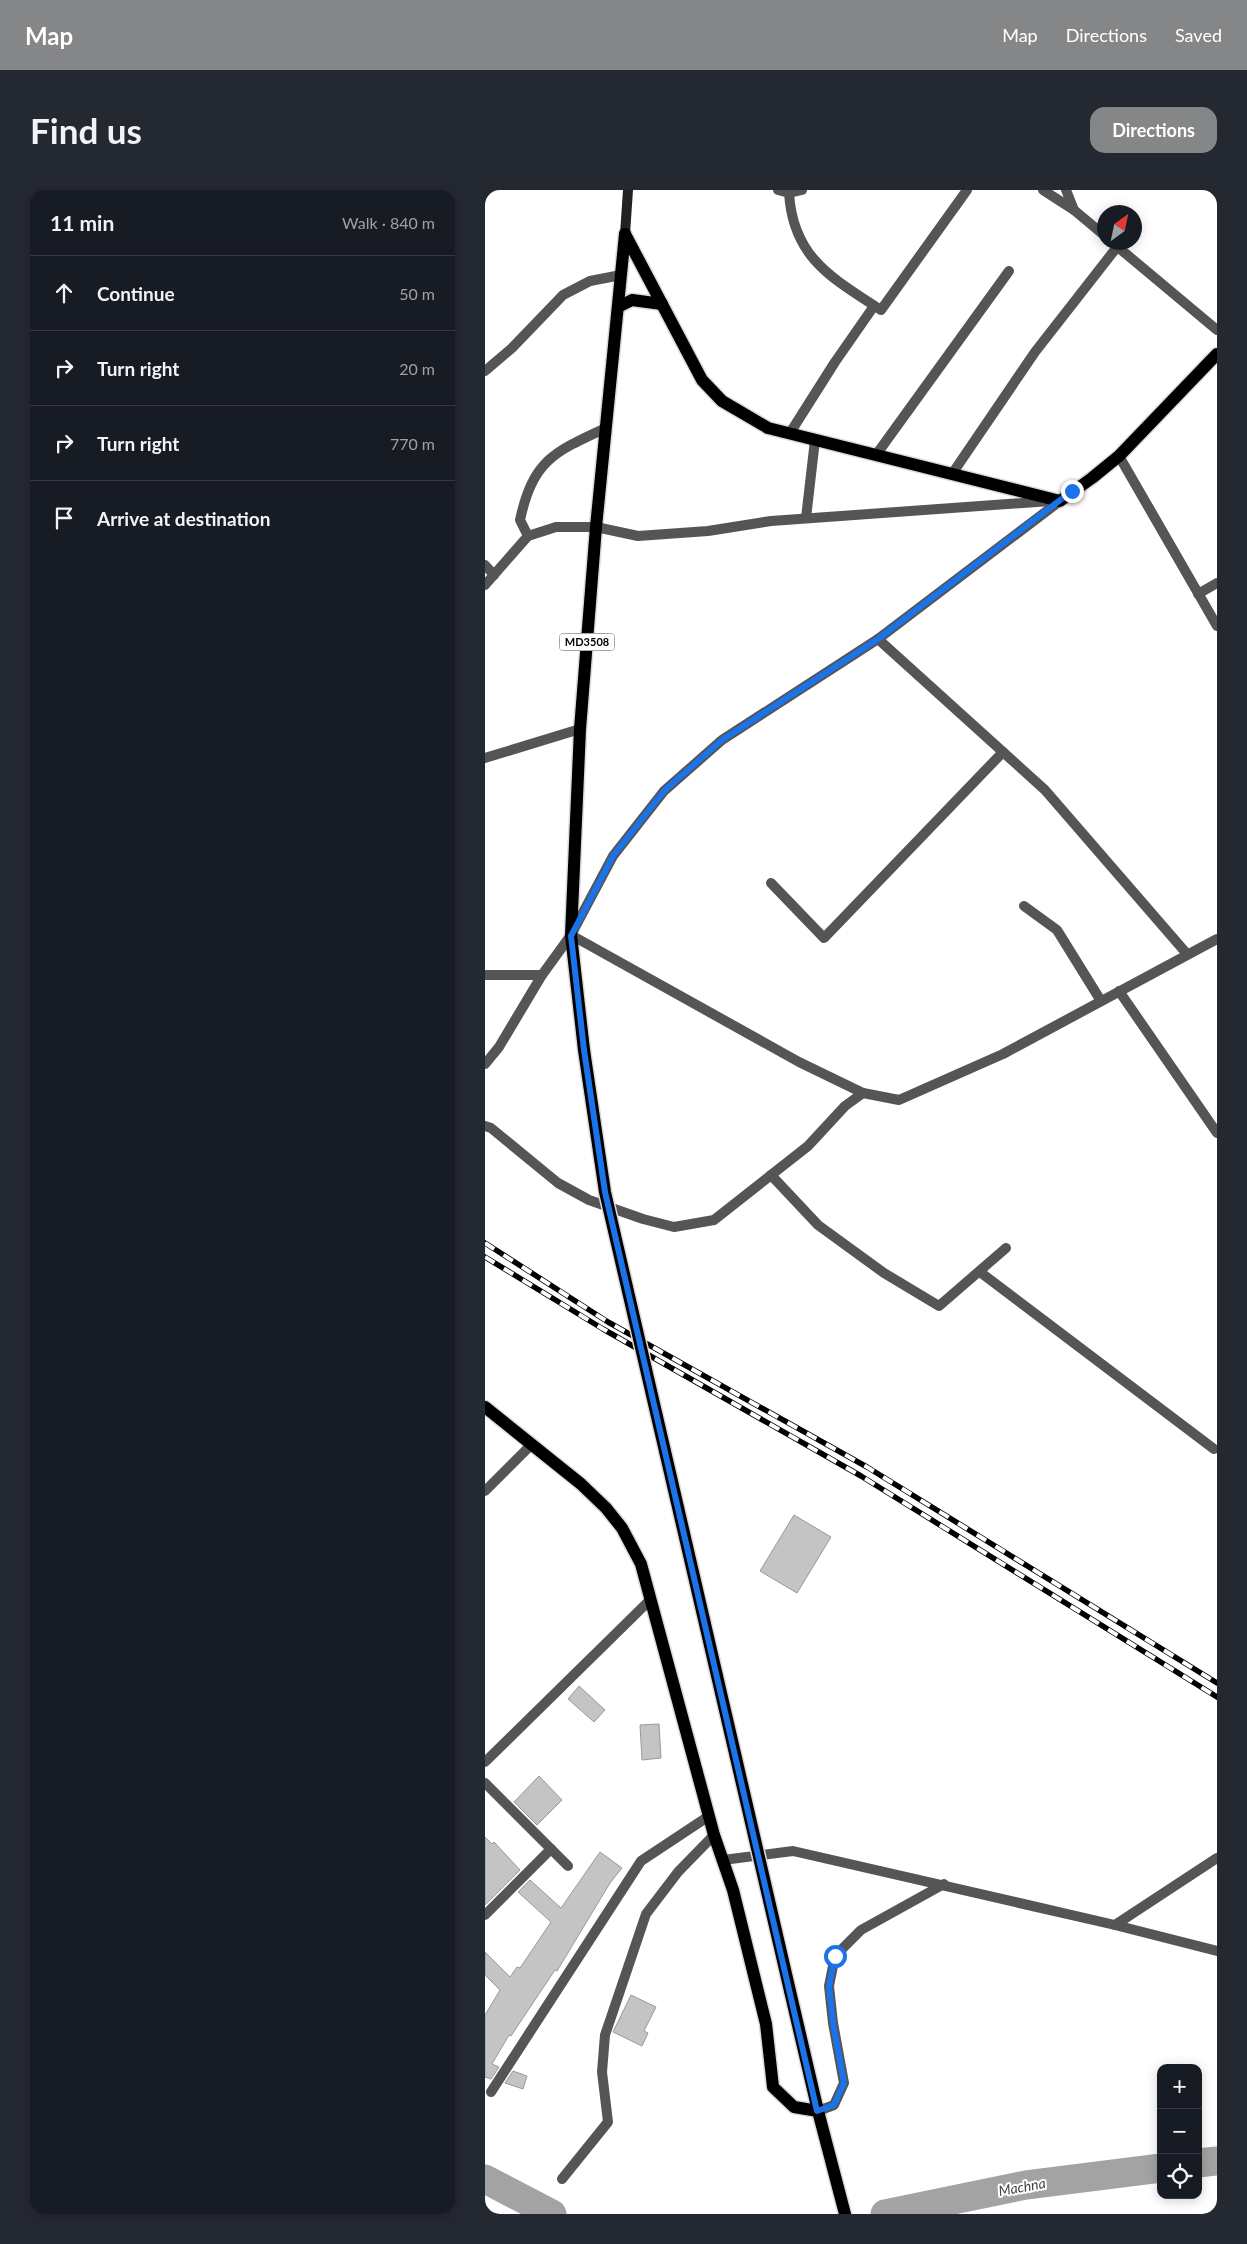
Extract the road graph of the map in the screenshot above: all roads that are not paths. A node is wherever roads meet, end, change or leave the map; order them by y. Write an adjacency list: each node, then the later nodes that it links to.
1 (628, 190): 10 (main road, MD3508)
2 (778, 190): 7 (street)
3 (803, 190): 7 (street)
4 (967, 190): 16 (street)
5 (1043, 190): 8 (street)
6 (1066, 190): 8 (street)
7 (789, 194): 16 (street)
8 (1074, 210): 9 (street)
9 (1097, 229)
10 (625, 234): 14 (main road, MD3508); 15 (main road)
11 (1111, 250): 26 (street)
12 (1121, 250): 18 (street)
13 (1009, 271): 24 (street)
14 (621, 274): 17 (main road, MD3508); 20 (street)
15 (662, 304): 17 (main road); 22 (main road)
16 (874, 306): 22 (street)
17 (618, 307): 21 (main road, MD3508)
18 (1217, 330)
19 (1217, 354): 25 (main road)
20 (485, 371)
21 (606, 428): 29 (main road, MD3508); 30 (street)
22 (790, 434): 23 (main road)
23 (815, 440): 24 (main road); 28 (street)
24 (876, 455): 26 (main road)
25 (1119, 456): 27 (main road); 35 (street)
26 (952, 474): 27 (main road)
27 (1060, 501): 28 (street); 37 (street)
28 (806, 518): 29 (street)
29 (596, 527): 30 (street); 38 (main road, MD3508)
30 (528, 536): 32 (street)
31 (485, 565): 32 (street)
32 (494, 575): 34 (street)
33 (1217, 583): 35 (street)
34 (485, 585)
35 (1198, 594): 36 (street)
36 (1217, 626)
37 (878, 639): 39 (street); 43 (street)
38 (580, 729): 40 (street); 43 (main road, MD3508)
39 (1003, 752): 41 (street); 45 (street)
40 (485, 758)
41 (771, 883)
42 (1024, 906): 49 (street)
43 (571, 936): 47 (street); 51 (street); 75 (main road, MD3508, bridge)
44 (1217, 939): 45 (street)
45 (1187, 954): 48 (street)
46 (485, 975): 47 (street)
47 (542, 975): 50 (street)
48 (1119, 991): 49 (street); 53 (street)
49 (1101, 1001): 51 (street)
50 (485, 1064)
51 (863, 1093): 54 (street)
52 (485, 1126): 54 (street)
53 (1217, 1133)
54 (771, 1174): 56 (street)
55 (1006, 1248): 56 (street)
56 (980, 1272): 59 (street)
57 (485, 1407): 58 (main road)
58 (531, 1445): 60 (street); 61 (main road)
59 (1214, 1449)
60 (485, 1491)
61 (650, 1600): 62 (street); 64 (main road)
62 (485, 1762)
63 (485, 1783): 66 (street)
64 (709, 1816): 65 (main road); 74 (street)
65 (714, 1835): 68 (main road); 76 (street)
66 (551, 1849): 69 (street); 71 (street)
67 (1217, 1858): 72 (street)
68 (723, 1860): 70 (street); 75 (main road)
69 (569, 1866)
70 (943, 1884): 72 (street); 75 (street)
71 (485, 1915)
72 (1115, 1925): 73 (street)
73 (1217, 1951)
74 (491, 2092)
75 (817, 2111): 77 (main road, MD3508)
76 (562, 2179)
77 (845, 2214)

